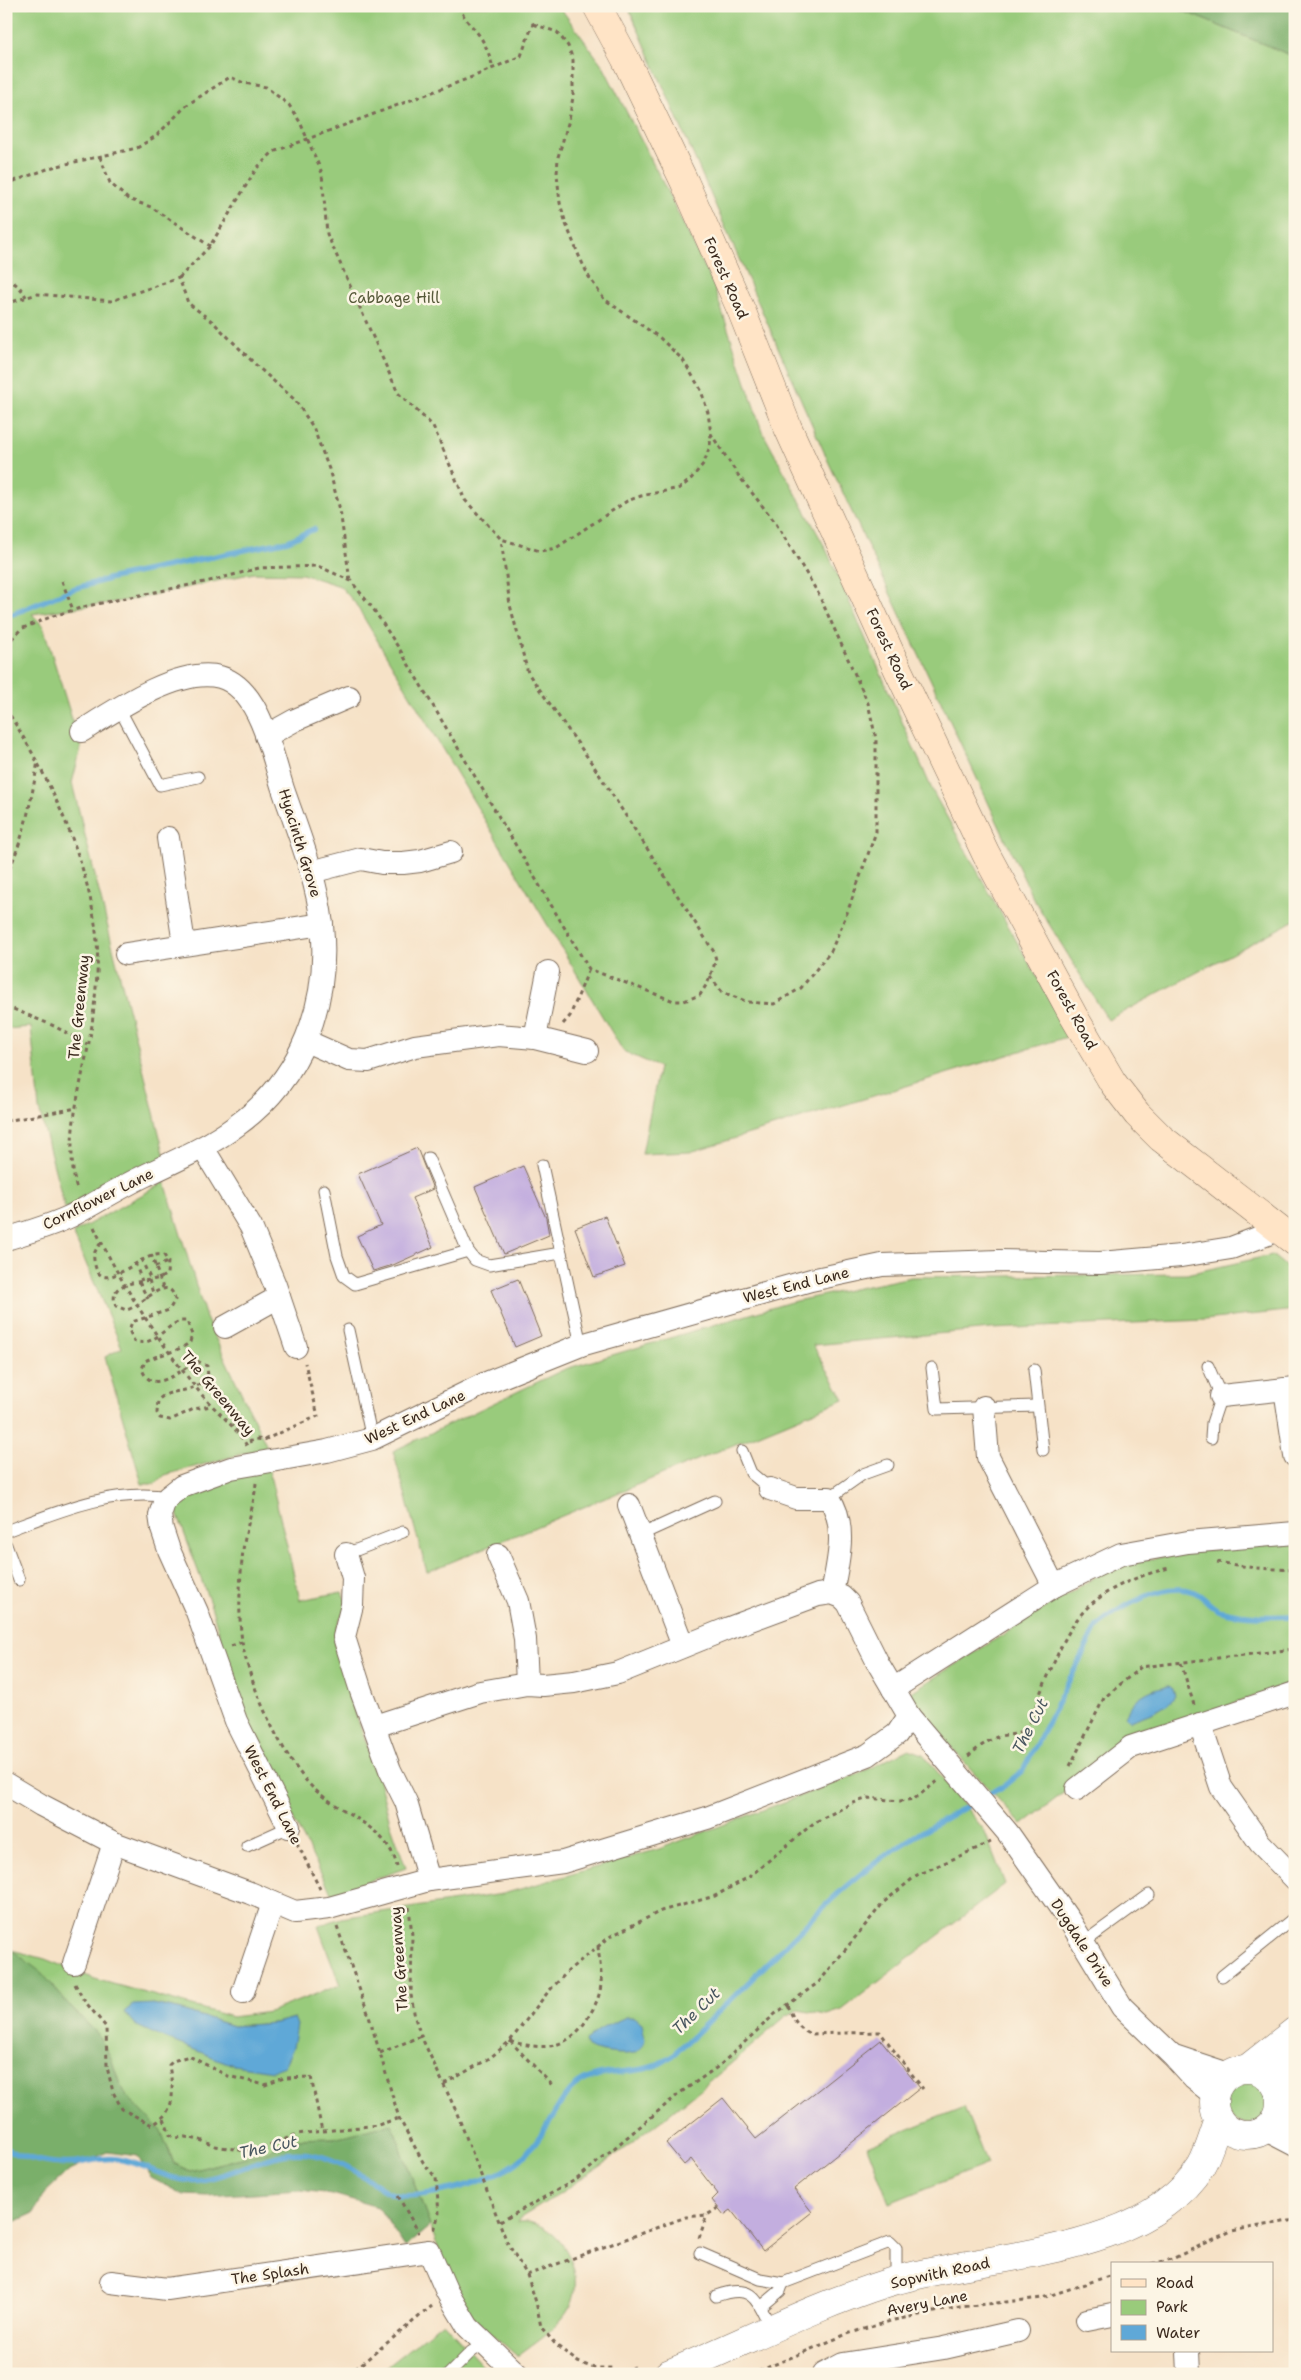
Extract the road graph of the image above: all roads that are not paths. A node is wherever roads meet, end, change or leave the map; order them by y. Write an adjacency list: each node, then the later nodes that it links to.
1 (597, 6): 22 (main road, Forest Road)
2 (348, 697): 5 (street)
3 (119, 708): 4 (street, Hyacinth Grove); 5 (street, Hyacinth Grove); 6 (lane)
4 (82, 731)
5 (266, 736): 9 (street, Hyacinth Grove)
6 (198, 777)
7 (168, 838): 11 (street)
8 (451, 852): 9 (street)
9 (311, 872): 10 (street, Hyacinth Grove)
10 (322, 924): 11 (street); 15 (street, Hyacinth Grove)
11 (184, 944): 12 (street)
12 (126, 954)
13 (548, 972): 14 (street)
14 (543, 1039): 15 (street); 16 (street)
15 (306, 1041): 17 (street, Hyacinth Grove)
16 (587, 1051)
17 (203, 1148): 20 (street, Hyacinth Grove); 26 (street)
18 (428, 1158): 24 (lane)
19 (542, 1166): 25 (lane)
20 (160, 1168): 23 (street, Cornflower Lane)
21 (324, 1190): 24 (lane)
22 (1285, 1234): 29 (street, West End Lane)
23 (6, 1239)
24 (468, 1251): 25 (lane)
25 (561, 1253): 29 (lane)
26 (280, 1297): 27 (street); 30 (street)
27 (225, 1327)
28 (348, 1330): 39 (lane)
29 (581, 1345): 39 (street, West End Lane)
30 (296, 1347)
31 (1208, 1366): 35 (lane)
32 (932, 1368): 37 (lane)
33 (1034, 1370): 36 (lane)
34 (1290, 1388): 35 (street); 42 (street)
35 (1221, 1396): 38 (lane)
36 (1037, 1406): 37 (lane); 40 (lane)
37 (984, 1407): 57 (street)
38 (1211, 1438)
39 (372, 1440): 45 (street, West End Lane)
40 (1043, 1450)
41 (742, 1451): 44 (lane)
42 (1295, 1456)
43 (888, 1465): 46 (lane)
44 (770, 1489): 46 (street)
45 (168, 1497): 49 (lane); 68 (street, West End Lane)
46 (829, 1498): 58 (street)
47 (715, 1500): 52 (lane)
48 (629, 1505): 52 (street)
49 (6, 1531)
50 (403, 1532): 54 (lane)
51 (1295, 1533): 57 (street)
52 (640, 1535): 59 (street)
53 (6, 1545): 56 (lane)
54 (346, 1554): 65 (street)
55 (498, 1555): 60 (street)
56 (19, 1580)
57 (1054, 1586): 61 (street)
58 (832, 1593): 59 (street); 61 (street, Dugdale Drive)
59 (683, 1646): 60 (street)
60 (527, 1684): 65 (street)
61 (893, 1689): 63 (street, Dugdale Drive)
62 (1295, 1694): 64 (street)
63 (909, 1716): 71 (street); 76 (street, Dugdale Drive)
64 (1200, 1724): 66 (street); 72 (street)
65 (375, 1726): 71 (street)
66 (1073, 1780)
67 (6, 1784): 69 (street)
68 (289, 1828): 70 (lane)
69 (114, 1843): 74 (street); 77 (street)
70 (247, 1846)
71 (429, 1880): 74 (street)
72 (1295, 1880)
73 (1149, 1895): 76 (lane)
74 (273, 1903): 79 (street)
75 (1295, 1917): 78 (lane)
76 (1082, 1943): 82 (street, Dugdale Drive)
77 (74, 1963)
78 (1222, 1976)
79 (243, 1992)
80 (1295, 2031): 82 (street)
81 (1295, 2042): 83 (street)
82 (1229, 2098): 83 (street); 83 (street); 86 (street, Sopwith Road)
83 (1280, 2115): 84 (street)
84 (1295, 2145)
85 (700, 2253): 88 (lane)
86 (900, 2279): 88 (lane); 91 (street, Sopwith Road)
87 (110, 2282): 94 (street, The Splash)
88 (783, 2283): 91 (lane)
89 (716, 2296): 91 (lane)
90 (1111, 2315): 92 (street)
91 (766, 2317): 99 (street, Sopwith Road)
92 (1087, 2320)
93 (1018, 2331): 96 (street)
94 (485, 2343): 97 (lane); 98 (street)
95 (1188, 2352): 101 (street)
96 (903, 2364): 100 (street)
97 (449, 2374)
98 (517, 2374)
99 (668, 2374)
100 (824, 2374)
101 (1189, 2374)

